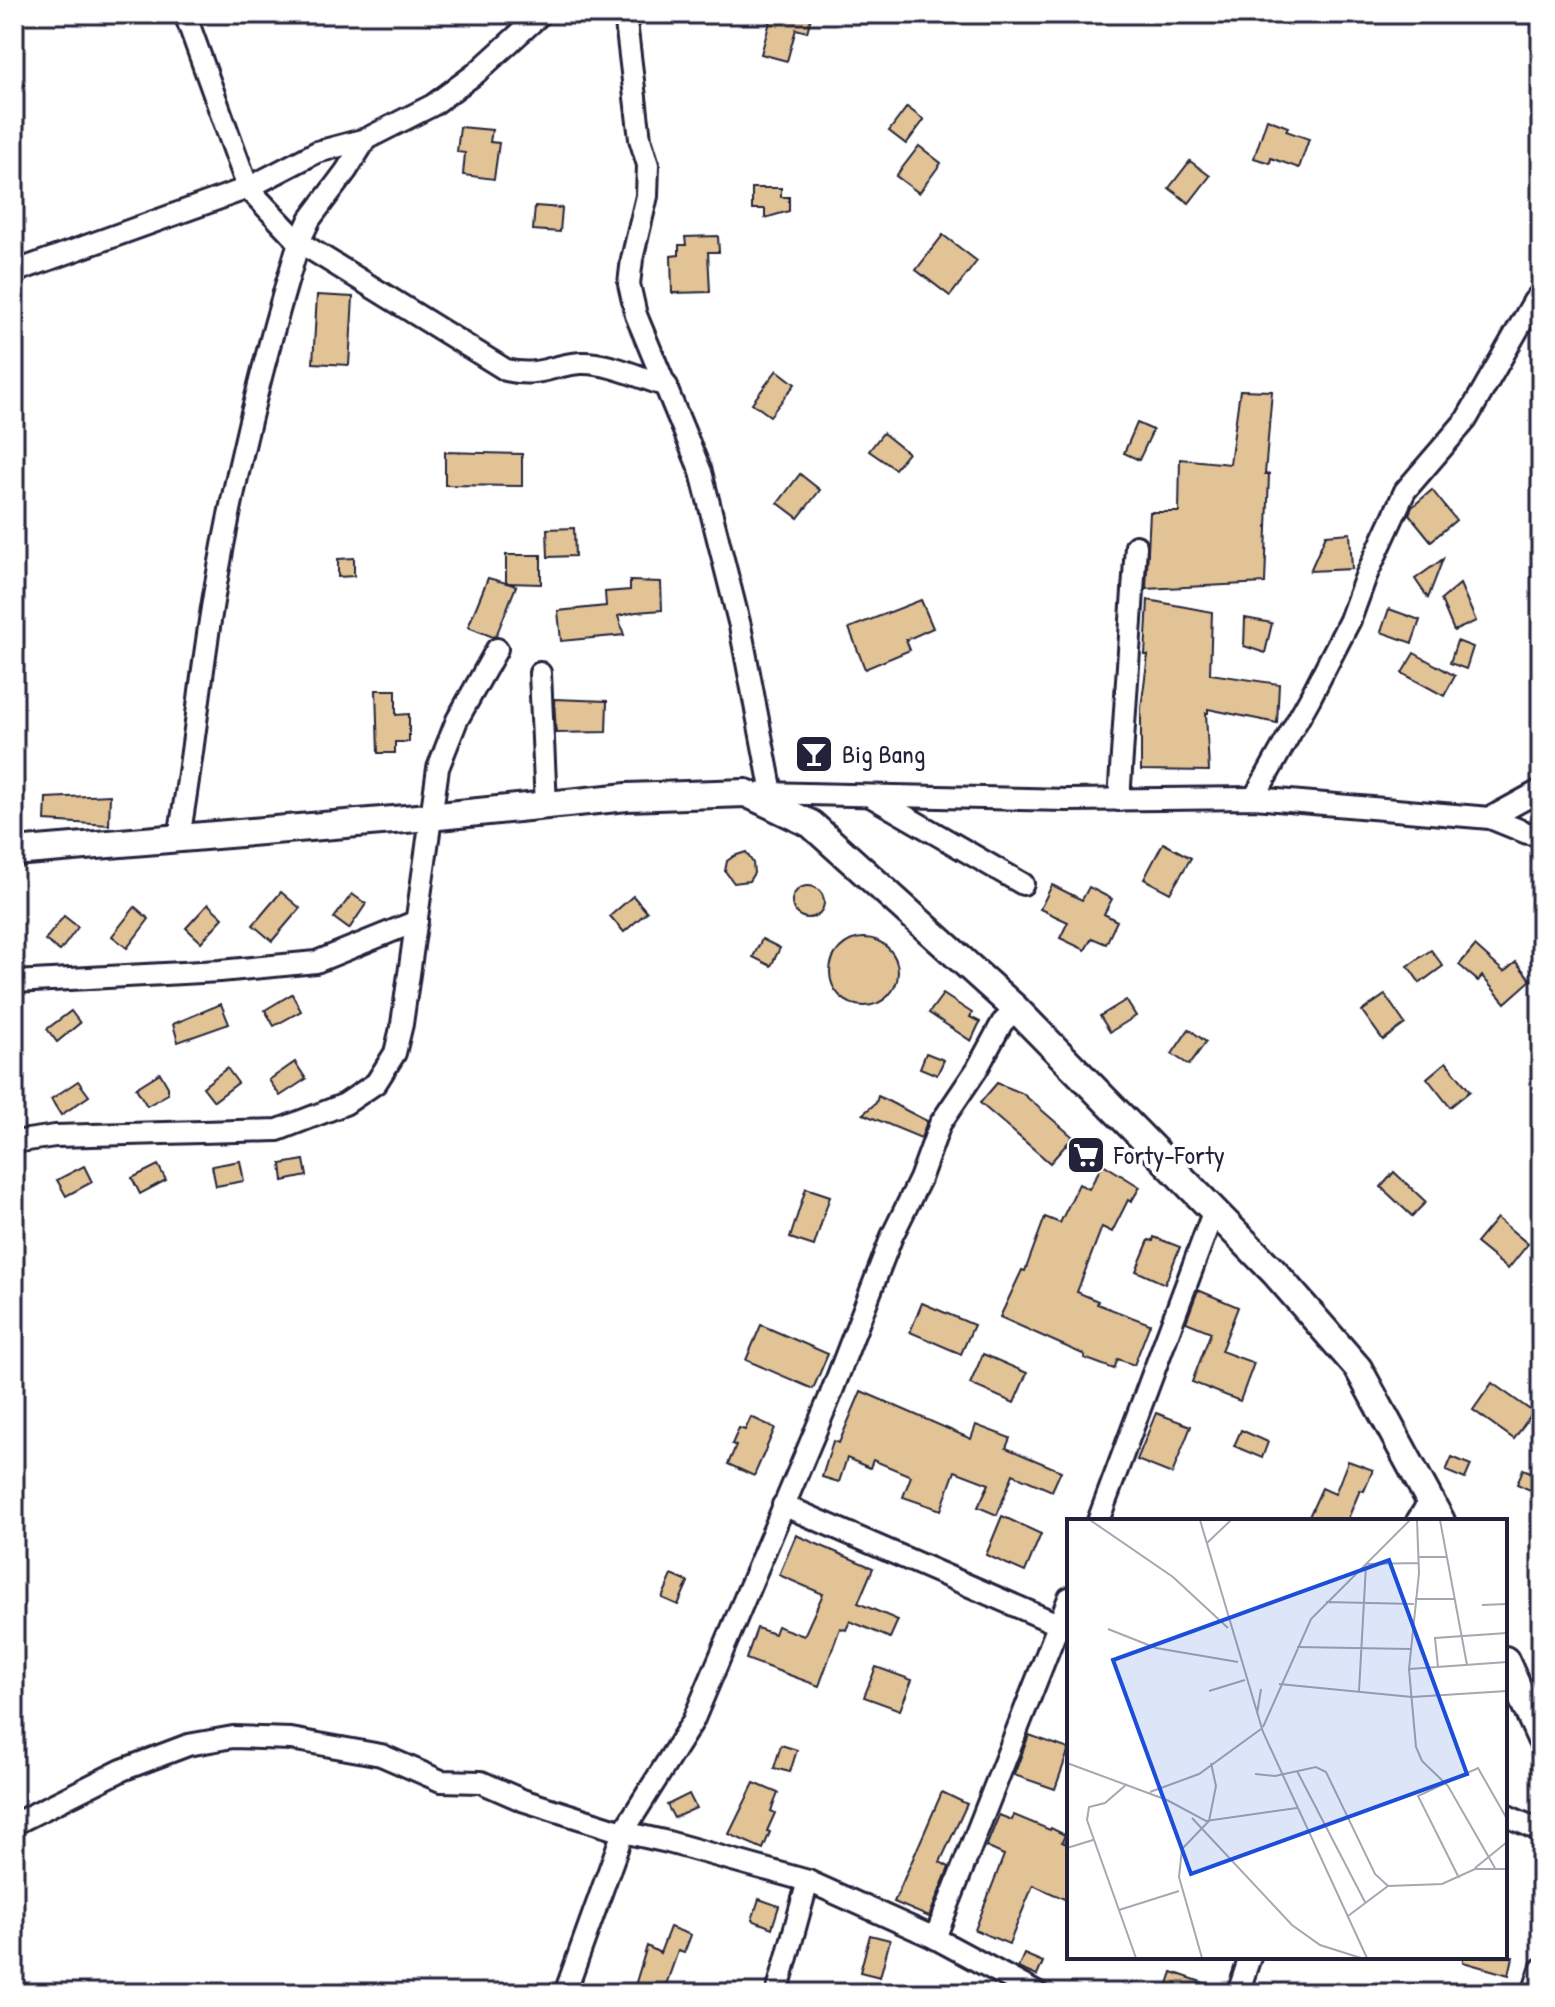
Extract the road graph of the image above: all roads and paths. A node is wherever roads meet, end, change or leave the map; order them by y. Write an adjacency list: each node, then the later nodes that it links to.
1 (185, 14): 5 (street)
2 (541, 14): 4 (street)
3 (625, 14): 9 (street)
4 (366, 139): 5 (street); 6 (street)
5 (248, 188): 6 (street); 7 (street)
6 (299, 242): 9 (street); 23 (street)
7 (14, 272)
8 (1541, 293): 17 (street)
9 (667, 386): 15 (street)
10 (1136, 546): 18 (street)
11 (497, 649): 20 (street)
12 (540, 673): 19 (street)
13 (1541, 790): 21 (street)
14 (746, 793): 15 (street); 19 (street); 28 (street)
15 (772, 793): 16 (street)
16 (868, 795): 18 (street); 25 (street)
17 (1254, 798): 18 (street); 21 (street)
18 (1119, 800)
19 (546, 806): 20 (street)
20 (429, 817): 23 (street); 26 (street)
21 (1490, 818): 22 (street)
22 (1541, 835)
23 (179, 837): 24 (street)
24 (14, 852)
25 (1023, 884)
26 (417, 921): 27 (street); 29 (street)
27 (14, 982)
28 (1016, 1009): 30 (street); 31 (street)
29 (14, 1142)
30 (1214, 1210): 32 (street); 33 (street)
31 (783, 1505): 34 (street); 40 (street)
32 (1430, 1514)
33 (1099, 1519)
34 (1064, 1627): 42 (street)
35 (1507, 1664): 36 (street)
36 (1541, 1739)
37 (1507, 1816): 39 (street)
38 (14, 1824): 40 (street)
39 (1541, 1831)
40 (623, 1832): 41 (street); 45 (street)
41 (808, 1881): 42 (street); 46 (street)
42 (935, 1938): 47 (street)
43 (1249, 1959): 48 (street)
44 (1541, 1969): 49 (street)
45 (565, 1993)
46 (777, 1993)
47 (1037, 1993)
48 (1238, 1993)
49 (1533, 1993)

